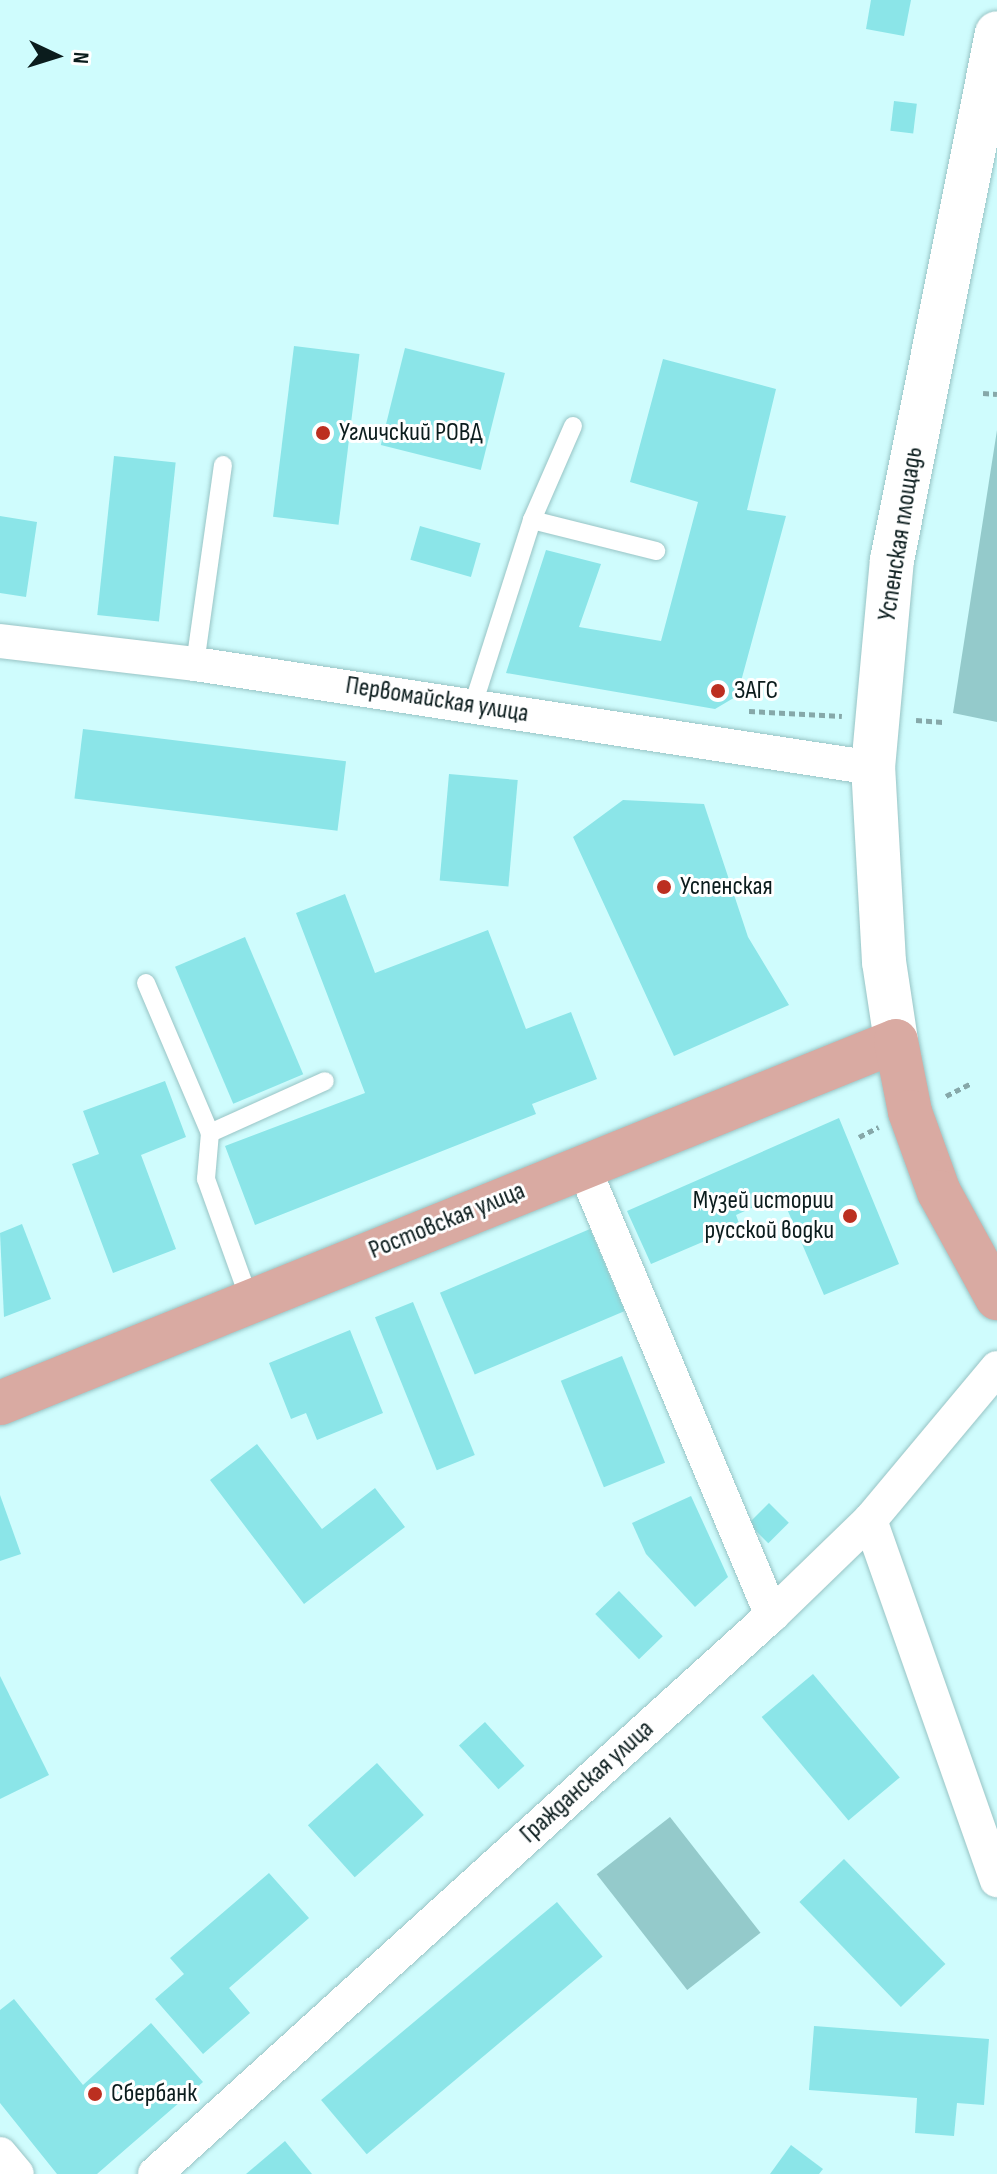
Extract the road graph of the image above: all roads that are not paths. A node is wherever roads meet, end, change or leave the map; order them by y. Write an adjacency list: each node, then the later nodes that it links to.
1 (997, 33): 9 (street, Успенская площадь)
2 (573, 426): 4 (lane)
3 (223, 465): 7 (lane)
4 (532, 520): 5 (lane); 8 (lane)
5 (656, 551)
6 (0, 641): 7 (street, Первомайская улица)
7 (195, 664): 8 (street, Первомайская улица)
8 (473, 705): 9 (street, Первомайская улица)
9 (873, 768): 11 (street, Успенская площадь)
10 (146, 983): 13 (lane)
11 (896, 1041): 14 (main road, Ростовская улица); 15 (main road)
12 (325, 1081): 13 (lane)
13 (210, 1133): 16 (lane)
14 (583, 1166): 16 (main road, Ростовская улица); 20 (street)
15 (997, 1298)
16 (250, 1301): 18 (main road, Ростовская улица)
17 (997, 1368): 19 (street, Гражданская улица)
18 (0, 1403)
19 (870, 1520): 20 (street, Гражданская улица); 21 (street)
20 (772, 1615): 24 (street, Гражданская улица)
21 (997, 1880)
22 (0, 2154): 23 (street)
23 (17, 2174)
24 (155, 2174)

